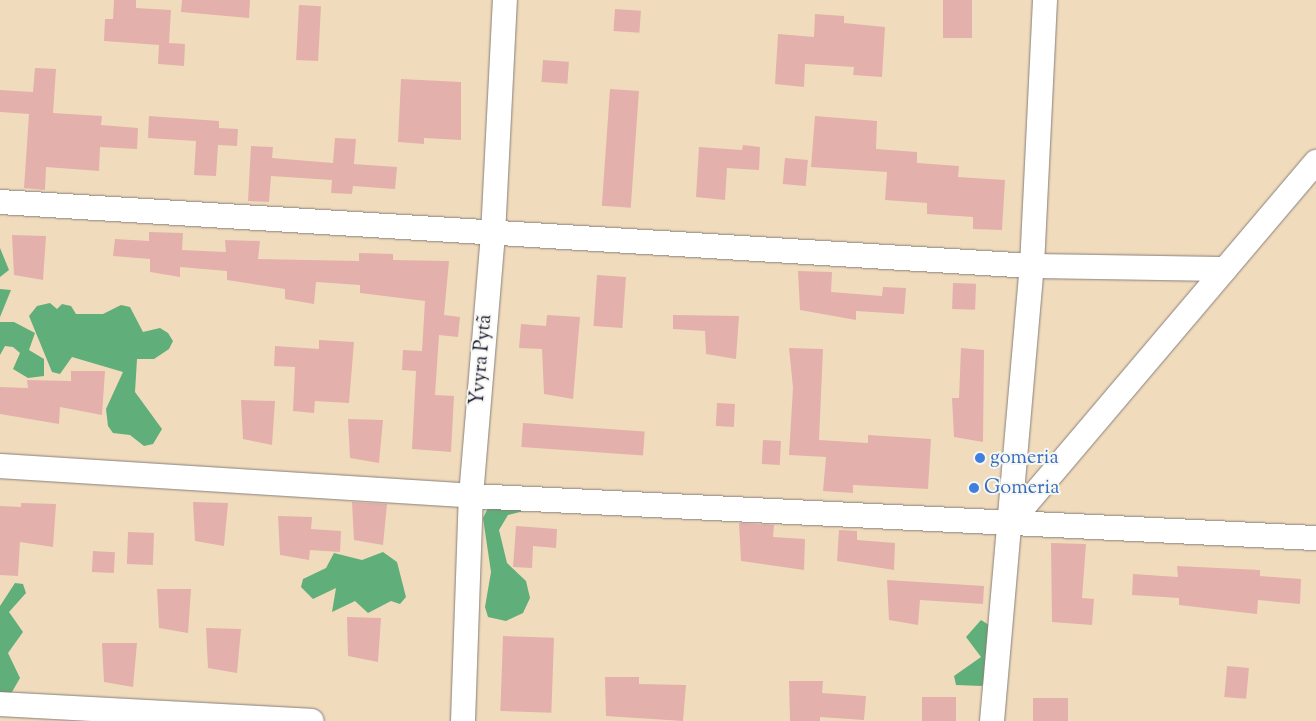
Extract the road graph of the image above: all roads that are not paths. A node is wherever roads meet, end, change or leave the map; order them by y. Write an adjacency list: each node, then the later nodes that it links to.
1 (505, 0): 5 (street, Yvyra Pytã)
2 (1045, 0): 6 (street)
3 (1316, 162): 7 (street)
4 (0, 202): 5 (street)
5 (493, 235): 6 (street); 9 (street, Yvyra Pytã)
6 (1032, 266): 7 (street); 10 (street)
7 (1225, 269): 10 (street)
8 (0, 466): 9 (street)
9 (471, 496): 10 (street); 14 (street, Yvyra Pytã)
10 (1009, 524): 11 (street); 15 (street)
11 (1312, 533)
12 (0, 704): 13 (street)
13 (312, 721)
14 (463, 721)
15 (992, 721)

